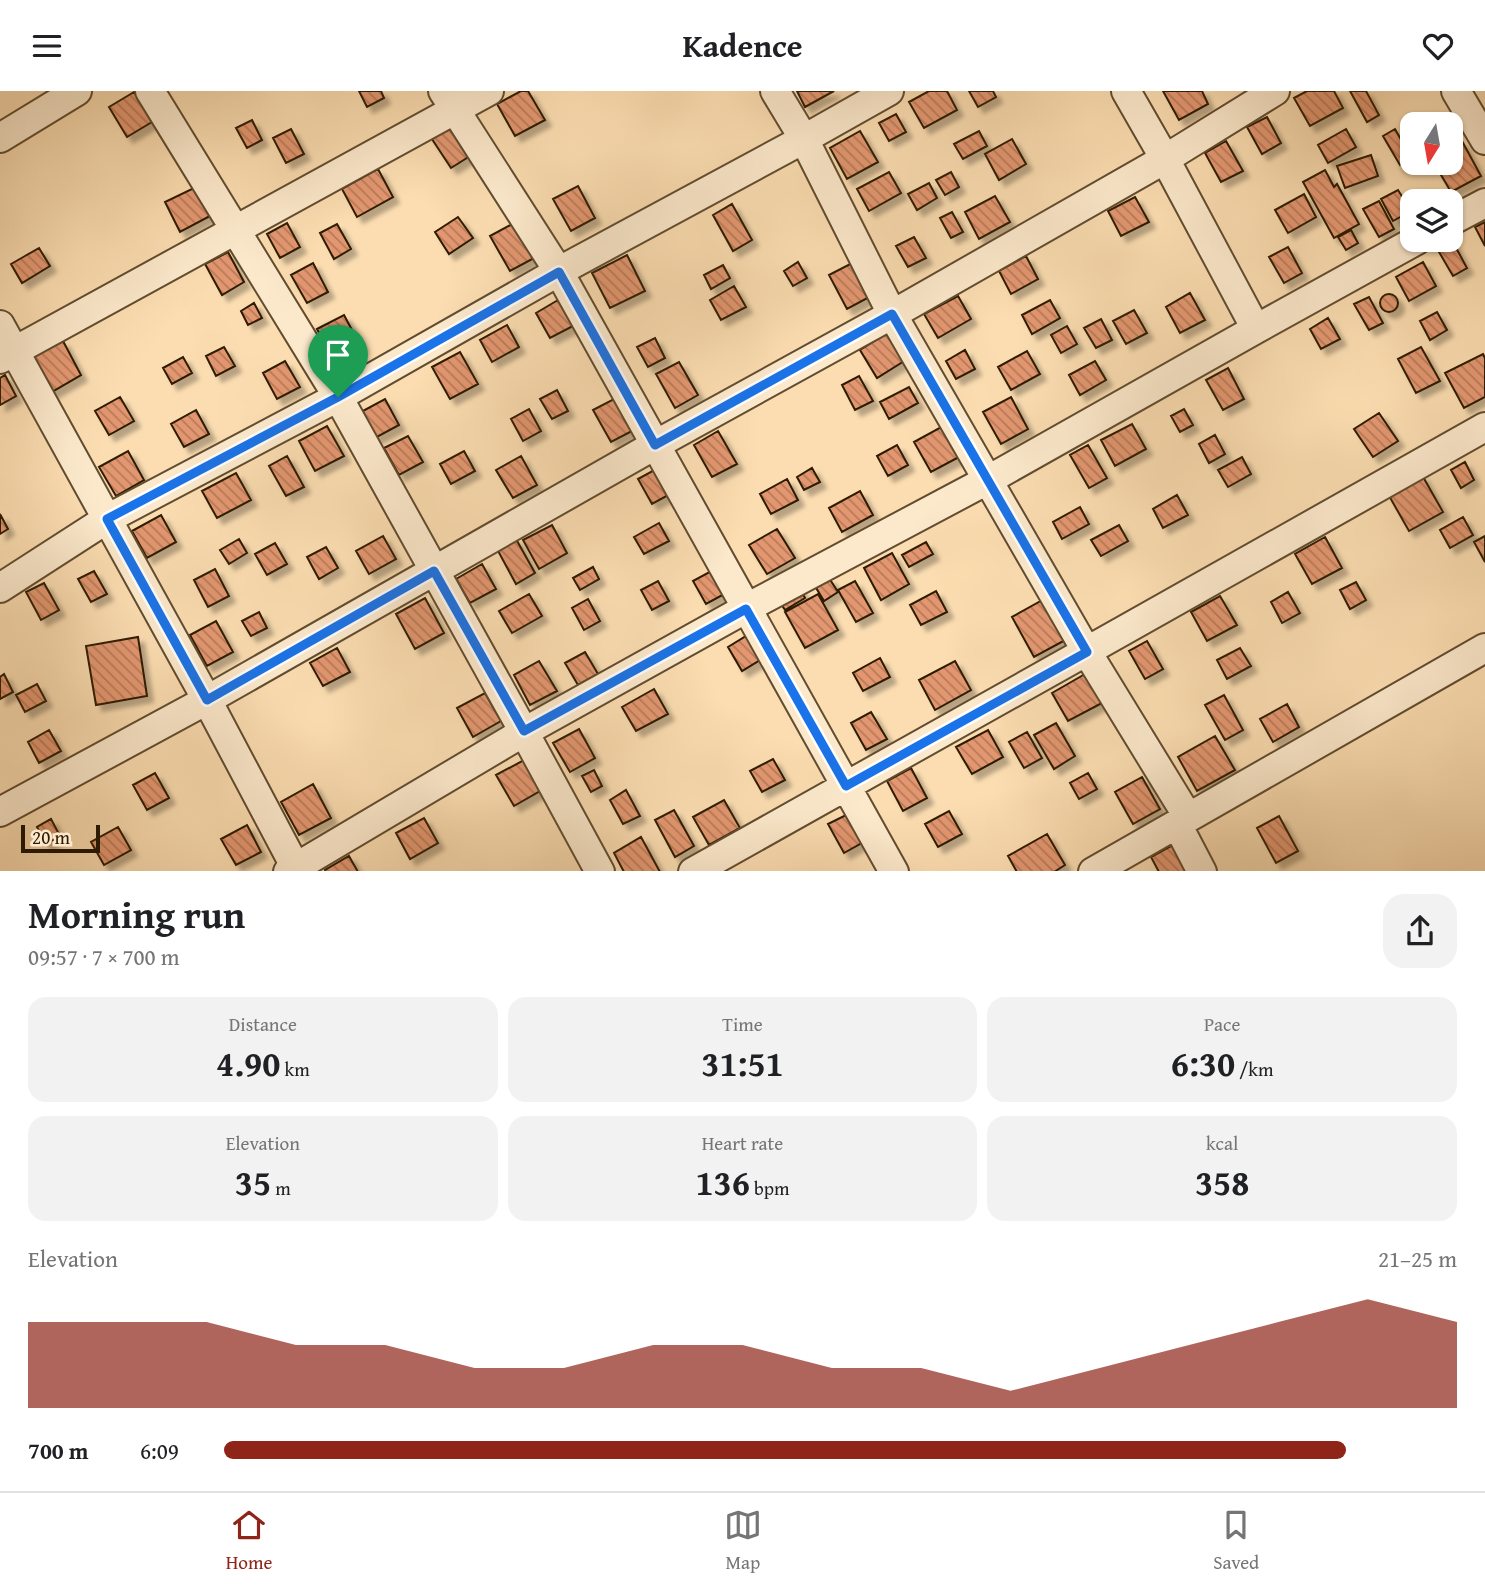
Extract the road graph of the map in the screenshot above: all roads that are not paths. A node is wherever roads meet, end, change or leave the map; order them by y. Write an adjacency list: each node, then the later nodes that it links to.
1 (77, 91): 10 (street)
2 (150, 91): 16 (street)
3 (489, 91): 9 (street)
4 (775, 91): 11 (street)
5 (889, 91): 11 (street)
6 (1126, 91): 13 (street)
7 (1275, 91): 13 (street)
8 (1456, 91): 12 (street)
9 (449, 100): 16 (street); 18 (street)
10 (0, 138)
11 (804, 139): 18 (street); 19 (street)
12 (1485, 140)
13 (1165, 159): 19 (street); 21 (street)
14 (1485, 203): 15 (street)
15 (1463, 215)
16 (236, 230): 22 (street); 23 (street)
17 (1400, 250): 21 (street)
18 (559, 272): 23 (street); 25 (street)
19 (892, 314): 25 (street); 26 (street)
20 (0, 325): 22 (street)
21 (1256, 329): 26 (street)
22 (7, 355): 27 (street)
23 (338, 397): 27 (street); 28 (street)
24 (1485, 426): 32 (street)
25 (655, 445): 28 (street); 30 (street)
26 (989, 479): 30 (street); 32 (street)
27 (107, 519): 29 (street); 33 (street)
28 (434, 571): 33 (street); 34 (street)
29 (0, 588)
30 (746, 609): 34 (street); 35 (street)
31 (1485, 648): 37 (street)
32 (1087, 652): 35 (street); 37 (street)
33 (207, 700): 36 (street); 38 (street)
34 (524, 731): 38 (street); 39 (street)
35 (846, 786): 40 (street); 41 (street)
36 (0, 812)
37 (1183, 820): 42 (street); 43 (street)
38 (294, 870)
39 (600, 871)
40 (694, 871)
41 (894, 871)
42 (1093, 871)
43 (1202, 871)

